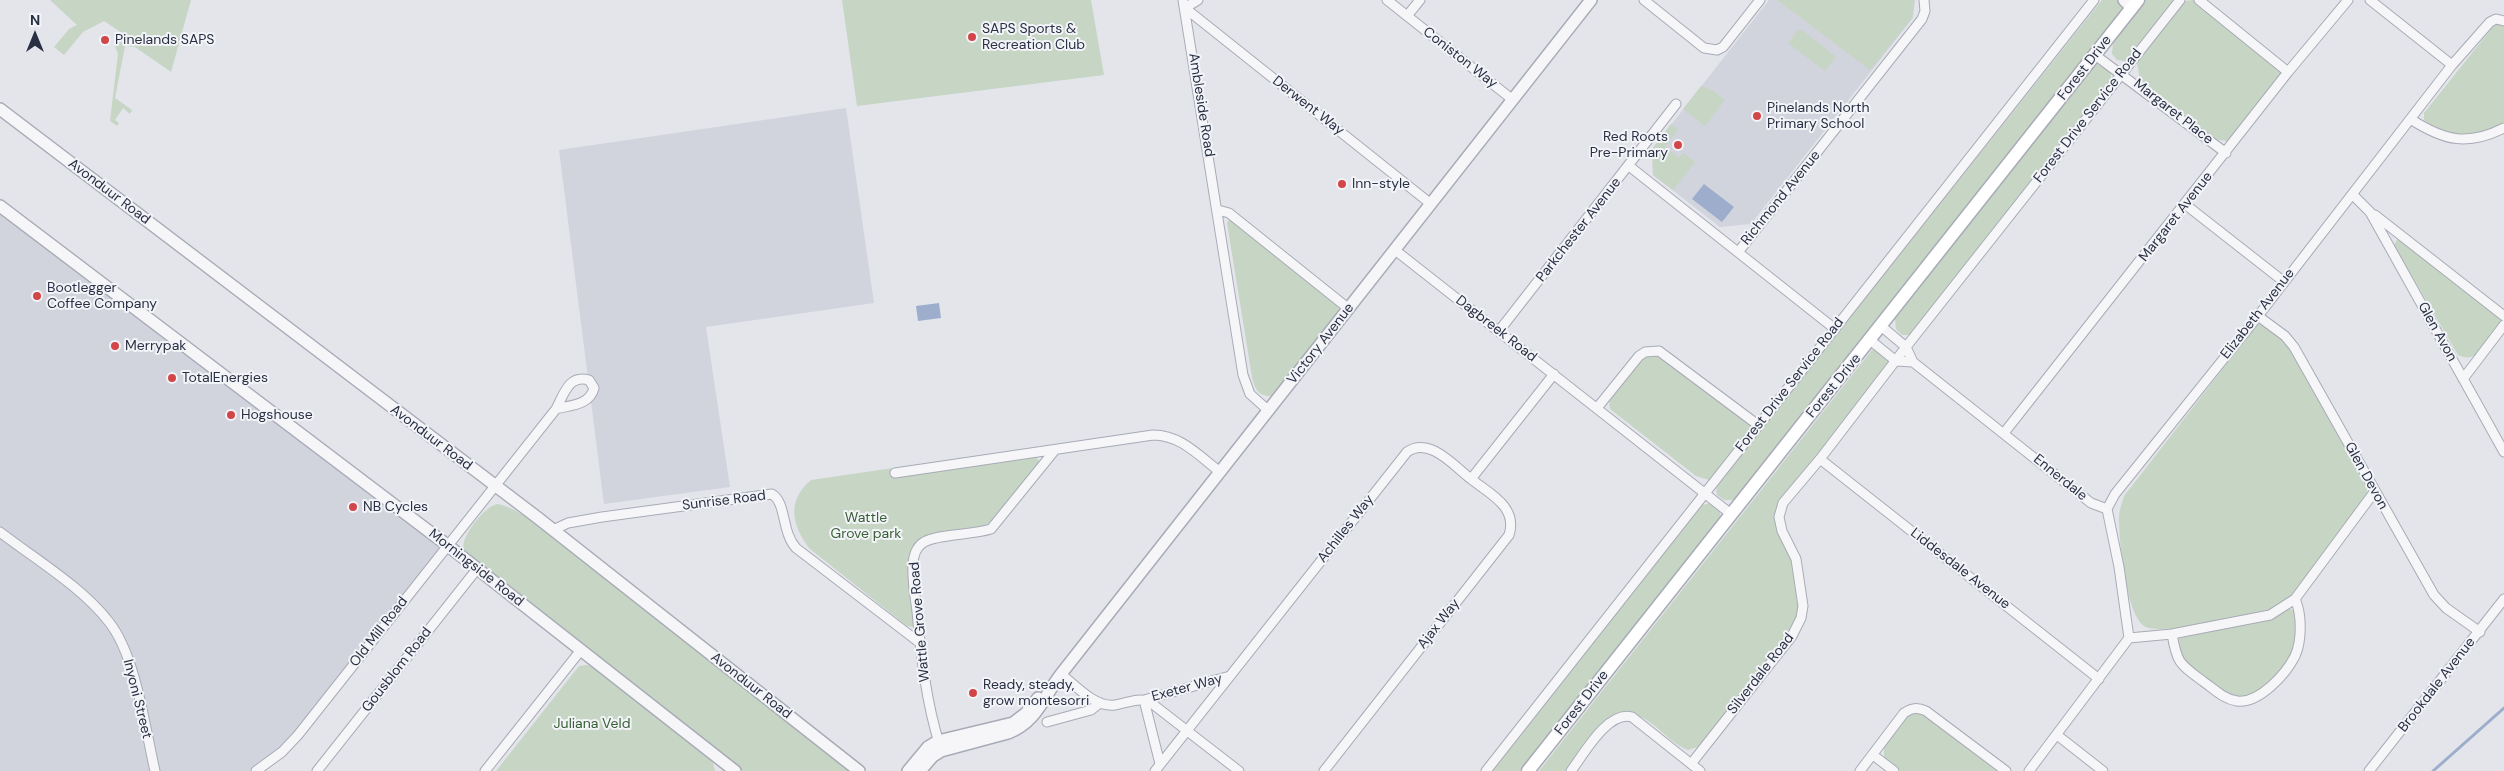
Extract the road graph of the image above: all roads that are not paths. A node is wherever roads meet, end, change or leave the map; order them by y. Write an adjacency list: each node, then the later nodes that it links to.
1 (1198, 0): 14 (street)
2 (1387, 0): 15 (street, Coniston Way)
3 (1420, 0): 15 (street)
4 (1591, 0): 21 (street, Victory Avenue)
5 (1644, 0): 6 (street)
6 (1760, 0)
7 (1924, 0): 35 (street, Richmond Avenue)
8 (2094, 0): 42 (street, Forest Drive Service Road)
9 (2180, 0): 20 (street, Forest Drive Service Road)
10 (2199, 0): 19 (street)
11 (2348, 0): 19 (street, Margaret Avenue)
12 (2370, 0): 18 (street)
13 (2132, 3): 17 (main road, Forest Drive)
14 (1184, 4): 29 (street, Derwent Way); 32 (street, Ambleside Road)
15 (1407, 16): 21 (street, Coniston Way)
16 (2504, 21): 18 (street, Elizabeth Avenue)
17 (2095, 55): 20 (street, Margaret Place); 41 (main road, Forest Drive)
18 (2452, 65): 24 (street, Elizabeth Avenue)
19 (2288, 72): 26 (street, Margaret Avenue)
20 (2122, 73): 26 (street, Margaret Place); 45 (street, Forest Drive Service Road)
21 (1513, 100): 29 (street, Victory Avenue)
22 (1676, 104): 27 (street, Parkchester Avenue)
23 (0, 109): 61 (street, Avonduur Road)
24 (2412, 120): 25 (street); 28 (street, Elizabeth Avenue)
25 (2504, 128)
26 (2226, 153): 30 (street, Margaret Avenue)
27 (1630, 166): 35 (street); 43 (street, Parkchester Avenue)
28 (2353, 195): 33 (street, Glen Avon); 36 (street, Elizabeth Avenue)
29 (1431, 204): 34 (street, Victory Avenue)
30 (2186, 204): 36 (street); 54 (street, Margaret Avenue)
31 (0, 206): 69 (street, Morningside Road)
32 (1218, 210): 37 (street); 52 (street, Ambleside Road)
33 (2370, 212): 39 (street, Glen Avon); 49 (street, Glen Avon)
34 (1395, 250): 37 (street, Victory Avenue); 43 (street, Dagbreek Road)
35 (1739, 251): 42 (street)
36 (2283, 280): 38 (street, Elizabeth Avenue)
37 (1349, 308): 52 (street, Victory Avenue)
38 (2258, 316): 62 (street, Glen Devon); 64 (street, Elizabeth Avenue)
39 (2504, 316)
40 (2504, 325): 49 (street)
41 (1881, 326): 44 (main road, Forest Drive); 45 (street, Ennerdale)
42 (1835, 329): 53 (street, Forest Drive Service Road)
43 (1499, 331): 48 (street, Dagbreek Road)
44 (1870, 340): 46 (street); 65 (main road, Forest Drive)
45 (1906, 347): 46 (street, Forest Drive Service Road); 47 (street, Ennerdale)
46 (1896, 361): 47 (street); 57 (street, Forest Drive Service Road)
47 (1913, 362): 54 (street, Ennerdale)
48 (1554, 374): 50 (street, Dagbreek Road); 60 (street)
49 (2463, 379): 56 (street, Glen Avon)
50 (1597, 408): 53 (street); 63 (street, Dagbreek Road)
51 (556, 409): 61 (street, Old Mill Road)
52 (1269, 411): 59 (street, Victory Avenue)
53 (1758, 425): 63 (street, Forest Drive Service Road)
54 (2004, 433): 64 (street, Ennerdale)
55 (1055, 450): 58 (street); 59 (street); 76 (street, Wattle Grove Road)
56 (2504, 452)
57 (1820, 459): 66 (street, Forest Drive Service Road); 80 (street, Liddesdale Avenue)
58 (895, 472)
59 (1220, 472): 78 (street, Victory Avenue)
60 (1471, 479): 79 (street, Achilles Way); 99 (street, Ajax Way)
61 (495, 486): 67 (street, Avonduur Road); 69 (street, Old Mill Road)
62 (2375, 491): 71 (street); 73 (street, Glen Devon)
63 (1705, 494): 65 (street, Dagbreek Road); 100 (street, Forest Drive Service Road)
64 (2107, 508): 75 (street)
65 (1731, 514): 101 (main road, Forest Drive)
66 (1779, 518): 88 (street, Silverdale Road)
67 (552, 530): 76 (street, Sunrise Road); 95 (street, Avonduur Road)
68 (0, 532): 91 (street, Inyoni Street)
69 (447, 545): 70 (street, Morningside Road); 92 (street, Old Mill Road)
70 (477, 569): 77 (street, Morningside Road); 93 (street, Gousblom Road)
71 (2295, 599): 74 (street); 74 (street)
72 (2504, 599): 73 (street, Brookdale Avenue)
73 (2480, 632): 109 (street, Brookdale Avenue)
74 (2172, 634): 75 (street)
75 (2129, 638): 80 (street)
76 (920, 643): 86 (street, Wattle Grove Road)
77 (581, 650): 90 (street, Morningside Road); 94 (street)
78 (1061, 674): 82 (street); 86 (street, Victory Avenue)
79 (1230, 676): 81 (street, Exeter Way); 84 (street, Achilles Way)
80 (2099, 679): 85 (street)
81 (1144, 700): 82 (street, Exeter Way); 84 (street); 89 (street)
82 (1100, 703): 83 (street)
83 (1047, 722)
84 (1186, 730): 89 (street, Achilles Way); 98 (street)
85 (2057, 735): 107 (street); 108 (street)
86 (940, 746): 96 (street, Victory Avenue); 97 (street, Victory Avenue)
87 (1873, 755): 104 (street); 105 (street); 106 (street)
88 (1691, 764): 102 (street); 103 (street)
89 (1158, 767)
90 (730, 770)
91 (154, 771)
92 (256, 771)
93 (317, 771)
94 (485, 771)
95 (859, 771)
96 (908, 771)
97 (920, 771)
98 (1239, 771)
99 (1324, 771)
100 (1486, 771)
101 (1528, 771)
102 (1571, 771)
103 (1700, 771)
104 (1860, 771)
105 (1894, 771)
106 (2006, 771)
107 (2029, 771)
108 (2104, 771)
109 (2369, 771)

